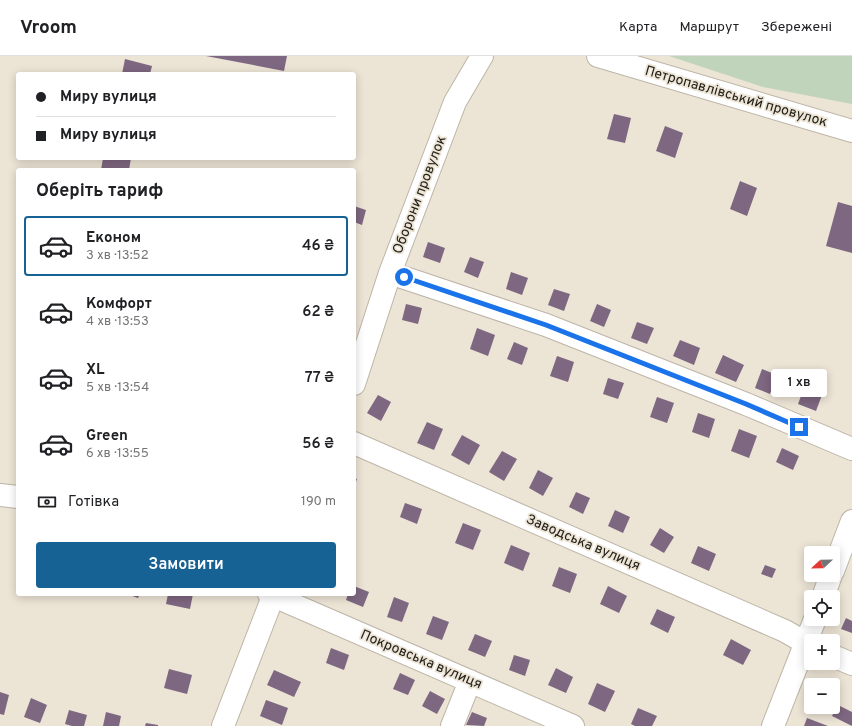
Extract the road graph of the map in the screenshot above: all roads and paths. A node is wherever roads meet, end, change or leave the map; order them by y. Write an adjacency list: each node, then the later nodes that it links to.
1 (482, 56): 4 (street, Оборони провулок)
2 (598, 56): 3 (street, Петропавлівський провулок)
3 (852, 131)
4 (390, 273): 5 (street, Оборони провулок); 7 (street)
5 (356, 378)
6 (356, 444): 14 (street, Заводська вулиця)
7 (852, 449)
8 (0, 495): 9 (street)
9 (16, 497)
10 (852, 521): 11 (street)
11 (840, 553)
12 (272, 596): 19 (street)
13 (274, 596): 18 (street, Покровська вулиця)
14 (804, 642)
15 (804, 654): 22 (street)
16 (840, 659): 17 (street)
17 (852, 664)
18 (470, 681): 20 (street); 21 (street, Покровська вулиця)
19 (223, 726)
20 (452, 726)
21 (573, 726)
22 (773, 726)

